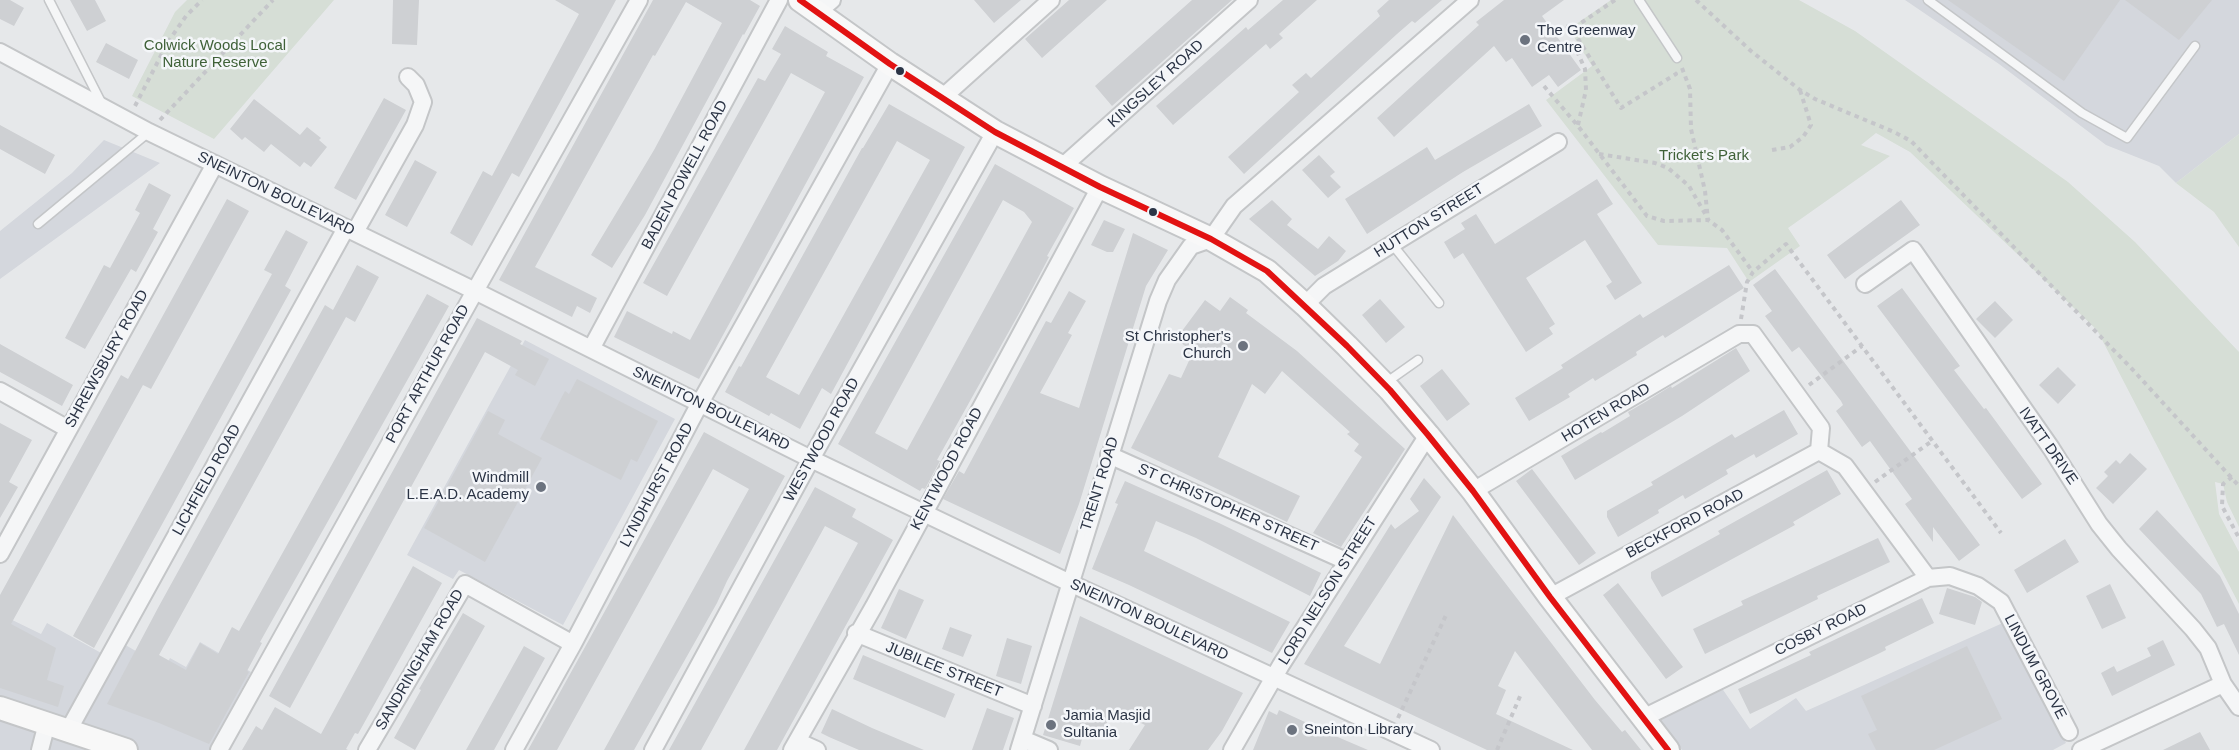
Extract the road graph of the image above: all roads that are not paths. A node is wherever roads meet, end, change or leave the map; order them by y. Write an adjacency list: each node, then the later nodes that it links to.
1 (49, 0): 16 (lane)
2 (639, 0): 28 (street, PORT ARTHUR ROAD)
3 (779, 0): 31 (street, BADEN POWELL ROAD)
4 (1052, 0): 15 (street)
5 (1249, 0): 21 (street, KINGSLEY ROAD)
6 (1470, 0): 25 (street)
7 (1639, 0): 12 (lane)
8 (1928, 0): 10 (lane)
9 (817, 4): 13 (street)
10 (2195, 46)
11 (0, 52): 16 (street, SNEINTON BOULEVARD)
12 (1677, 58)
13 (890, 64): 15 (street); 35 (street, LYNDHURST ROAD)
14 (408, 76): 24 (street, LICHFIELD ROAD)
15 (942, 99): 18 (street)
16 (104, 107): 17 (street, SNEINTON BOULEVARD)
17 (149, 132): 20 (street, SNEINTON BOULEVARD); 23 (lane)
18 (995, 132): 21 (street); 40 (street, WESTWOOD ROAD)
19 (1558, 142): 26 (street, HUTTON STREET)
20 (215, 164): 24 (street, SNEINTON BOULEVARD); 36 (street, SHREWSBURY ROAD)
21 (1062, 167): 22 (street)
22 (1100, 187): 25 (street); 42 (street, KENTWOOD ROAD)
23 (38, 224)
24 (350, 230): 28 (street, SNEINTON BOULEVARD); 58 (street, LICHFIELD ROAD)
25 (1211, 239): 30 (street); 39 (street, TRENT ROAD)
26 (1392, 244): 29 (lane); 30 (street, HUTTON STREET)
27 (1865, 284): 52 (street, IVATT DRIVE)
28 (475, 291): 31 (street, SNEINTON BOULEVARD); 64 (street, PORT ARTHUR ROAD)
29 (1439, 303)
30 (1305, 304): 33 (street)
31 (591, 349): 35 (street, SNEINTON BOULEVARD)
32 (1418, 360): 33 (lane)
33 (1384, 384): 37 (street)
34 (0, 391): 36 (street)
35 (700, 403): 40 (street, SNEINTON BOULEVARD); 50 (street, LYNDHURST ROAD)
36 (68, 429): 43 (street, SHREWSBURY ROAD)
37 (1428, 435): 41 (street); 44 (street, LORD NELSON STREET)
38 (1819, 451): 41 (street, HOTEN ROAD); 45 (street); 47 (street, BECKFORD ROAD)
39 (1109, 455): 44 (street, ST CHRISTOPHER STREET); 46 (street, TRENT ROAD)
40 (811, 459): 42 (street, SNEINTON BOULEVARD); 67 (street, WESTWOOD ROAD)
41 (1473, 492): 47 (street)
42 (923, 513): 46 (street, SNEINTON BOULEVARD); 49 (street, KENTWOOD ROAD)
43 (0, 554)
44 (1346, 561): 51 (street, LORD NELSON STREET)
45 (1928, 578): 48 (street, COSBY ROAD); 56 (street, COSBY ROAD)
46 (1070, 583): 51 (street, SNEINTON BOULEVARD); 53 (street, TRENT ROAD)
47 (1550, 597): 56 (street)
48 (2001, 602): 59 (street, LINDUM GROVE)
49 (856, 633): 53 (street, JUBILEE STREET); 61 (street, KENTWOOD ROAD)
50 (573, 644): 65 (street, SANDRINGHAM ROAD); 66 (street, LYNDHURST ROAD)
51 (1274, 678): 70 (street, LORD NELSON STREET); 71 (street, SNEINTON BOULEVARD)
52 (2223, 684): 54 (street); 73 (street)
53 (1033, 706): 60 (street, TRENT ROAD)
54 (2239, 707)
55 (0, 708): 57 (street)
56 (1643, 718): 72 (street)
57 (47, 723): 58 (street); 62 (street)
58 (68, 731): 63 (street)
59 (2070, 732)
60 (1021, 744): 69 (street)
61 (795, 746): 68 (street)
62 (40, 750)
63 (126, 750)
64 (219, 750)
65 (367, 750)
66 (514, 750)
67 (653, 750)
68 (817, 750)
69 (1049, 750)
70 (1232, 750)
71 (1431, 750)
72 (1668, 750)
73 (2081, 750)

